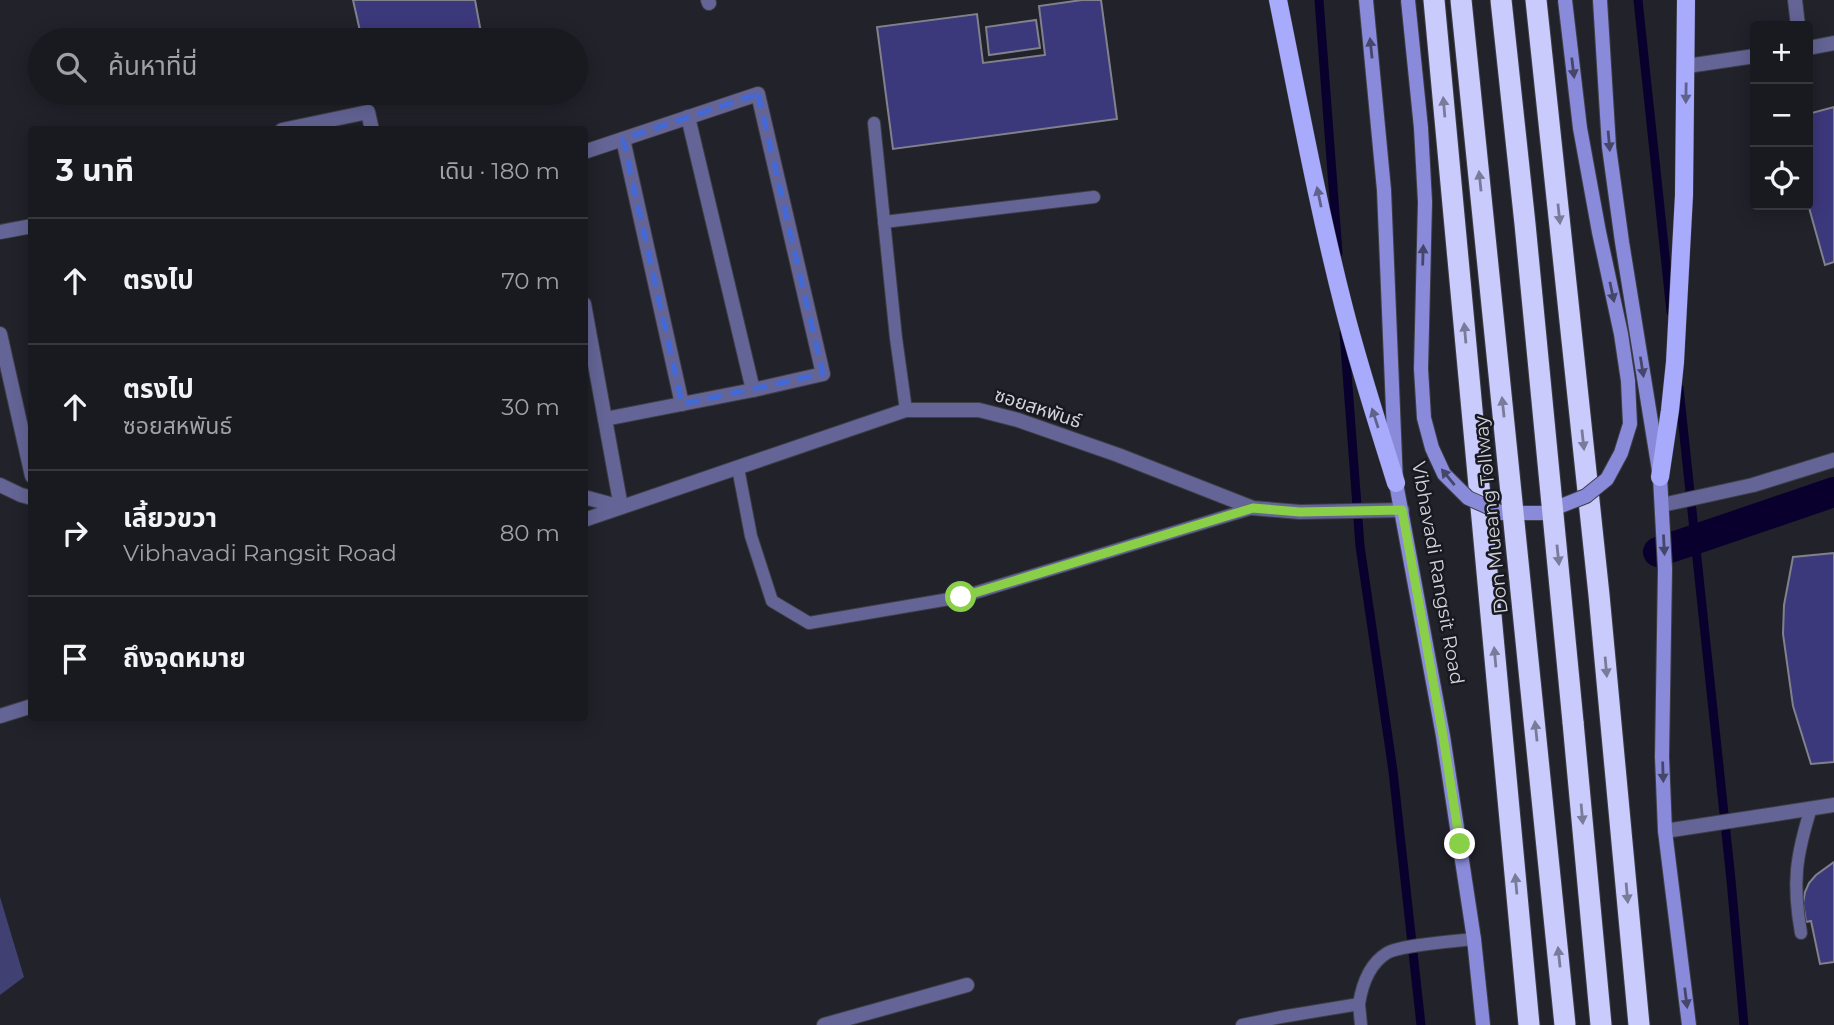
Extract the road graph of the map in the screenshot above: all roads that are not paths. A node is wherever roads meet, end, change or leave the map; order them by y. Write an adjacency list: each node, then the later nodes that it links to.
1 (1278, 0): 37 (main road, one-way to 1)
2 (1366, 0): 37 (main road, Vibhavadi Rangsit Road, one-way to 2)
3 (1408, 0): 8 (main road, one-way to 3, bridge)
4 (1434, 0): 59 (highway, Vibhavadi Rangsit Road, one-way to 4)
5 (1461, 0): 60 (highway, Don Mueang Tollway, one-way to 5, bridge)
6 (1501, 0): 61 (highway, one-way to 61, bridge)
7 (1536, 0): 62 (highway, one-way to 62)
8 (1565, 0)
9 (1600, 0): 36 (main road, one-way to 36)
10 (1686, 0): 16 (main road)
11 (1795, 0): 12 (street)
12 (1797, 21)
13 (1834, 43): 14 (street)
14 (1813, 47)
15 (1750, 57): 16 (street)
16 (1687, 66): 36 (main road, one-way to 36)
17 (688, 117): 21 (street); 29 (street); 29 (street)
18 (874, 123): 24 (lane)
19 (309, 126): 20 (street)
20 (371, 126)
21 (623, 139): 22 (street); 30 (street)
22 (588, 151)
23 (1094, 197): 24 (lane)
24 (884, 222): 31 (lane)
25 (28, 227): 26 (street)
26 (0, 232)
27 (588, 326): 32 (street)
28 (0, 334): 33 (street)
29 (753, 390): 30 (street)
30 (682, 404): 32 (street)
31 (906, 410): 35 (street, ซอยสหพันธ์); 43 (street, ซอยสหพันธ์)
32 (605, 419): 42 (street)
33 (28, 458)
34 (1834, 460): 41 (street)
35 (738, 468): 42 (street, ซอยสหพันธ์); 43 (lane)
36 (1660, 477): 41 (main road)
37 (1396, 482): 44 (main road, Vibhavadi Rangsit Road)
38 (0, 485): 39 (street)
39 (28, 497)
40 (588, 498): 42 (street)
41 (1662, 505): 50 (main road, one-way to 50)
42 (621, 507): 45 (street, ซอยสหพันธ์)
43 (1253, 508): 44 (street, ซอยสหพันธ์)
44 (1402, 510): 52 (main road, Vibhavadi Rangsit Road)
45 (588, 519)
46 (28, 706): 47 (street)
47 (0, 716)
48 (1834, 805): 49 (street)
49 (1811, 808): 50 (street); 51 (lane)
50 (1665, 831): 63 (main road, one-way to 63)
51 (1801, 933)
52 (1474, 939): 54 (lane); 58 (main road, Vibhavadi Rangsit Road)
53 (967, 985): 55 (street)
54 (1359, 1004): 56 (lane); 57 (lane)
55 (824, 1025)
56 (1242, 1025)
57 (1361, 1025)
58 (1483, 1025)
59 (1529, 1025)
60 (1565, 1025)
61 (1601, 1025)
62 (1639, 1025)
63 (1689, 1025)

